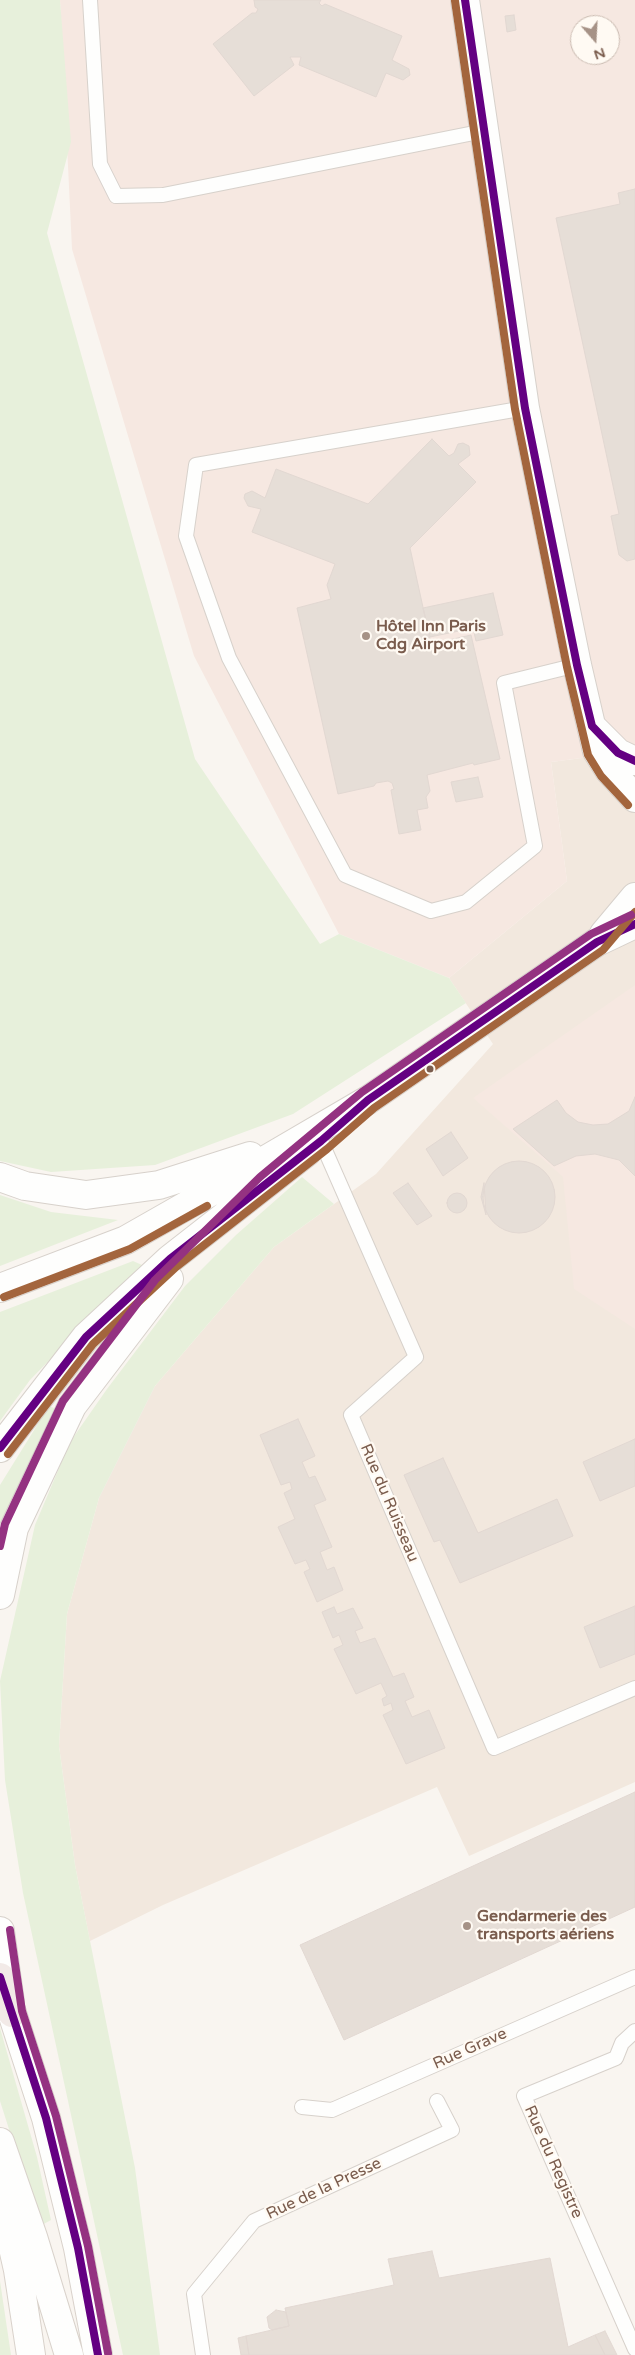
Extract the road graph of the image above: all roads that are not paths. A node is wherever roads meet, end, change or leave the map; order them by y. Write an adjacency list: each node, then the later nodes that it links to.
1 (90, 0): 3 (lane)
2 (466, 0): 3 (street)
3 (484, 131): 4 (street)
4 (525, 408): 5 (street); 5 (lane)
5 (577, 665): 6 (street)
6 (592, 726): 7 (street); 8 (street)
7 (635, 761)
8 (635, 798)
9 (635, 897): 11 (street)
10 (635, 924): 11 (street)
11 (597, 942): 12 (street)
12 (310, 1140): 13 (street); 14 (street); 15 (street); 18 (lane, Rue du Ruisseau)
13 (0, 1177)
14 (267, 1184): 16 (street); 17 (street)
15 (0, 1288)
16 (0, 1448)
17 (0, 1595)
18 (635, 1688)
19 (0, 1931): 22 (street)
20 (0, 1977): 22 (highway)
21 (635, 1977): 25 (lane, Rue Grave)
22 (12, 2013): 31 (street)
23 (635, 2031): 28 (lane, Rue du Registre)
24 (437, 2101): 32 (lane, Rue de la Presse)
25 (302, 2107)
26 (0, 2142): 30 (street)
27 (0, 2190): 29 (street)
28 (635, 2349)
29 (30, 2355)
30 (69, 2355)
31 (98, 2355)
32 (203, 2355)

